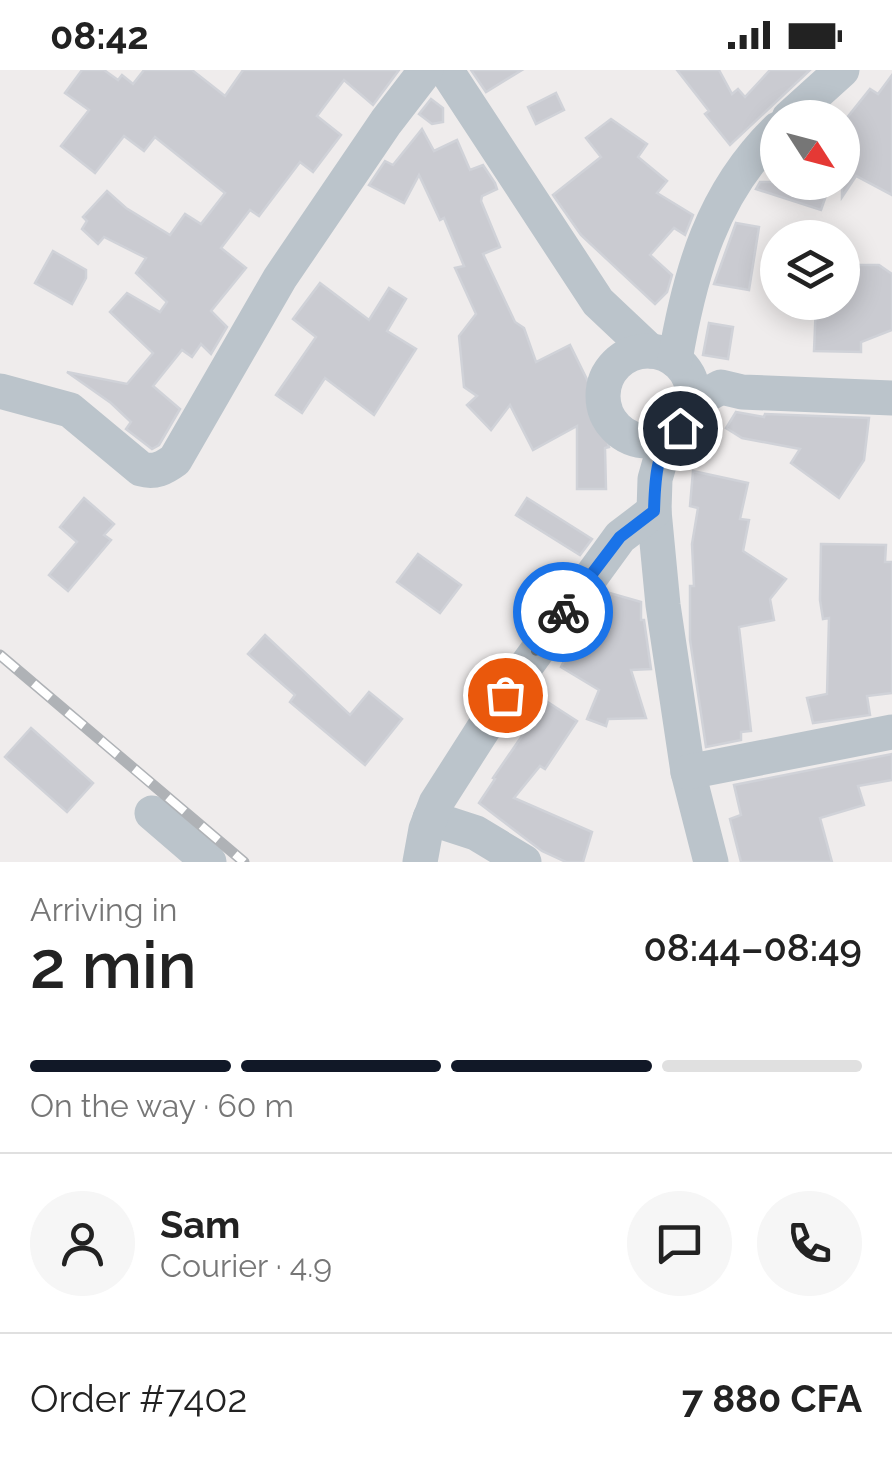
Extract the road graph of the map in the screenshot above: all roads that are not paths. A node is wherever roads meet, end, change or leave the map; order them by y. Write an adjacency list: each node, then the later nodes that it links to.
1 (426, 70): 7 (street)
2 (446, 70): 6 (street)
3 (842, 70): 4 (street)
4 (809, 100)
5 (760, 146): 6 (street)
6 (662, 356): 9 (street); 10 (street)
7 (0, 392)
8 (892, 398): 9 (street)
9 (693, 402): 10 (street)
10 (667, 437): 11 (street)
11 (655, 495): 13 (street); 15 (street)
12 (892, 732): 13 (street)
13 (688, 772): 19 (street)
14 (152, 813): 16 (street)
15 (430, 818): 17 (street); 18 (street)
16 (209, 862)
17 (420, 862)
18 (524, 862)
19 (711, 862)

